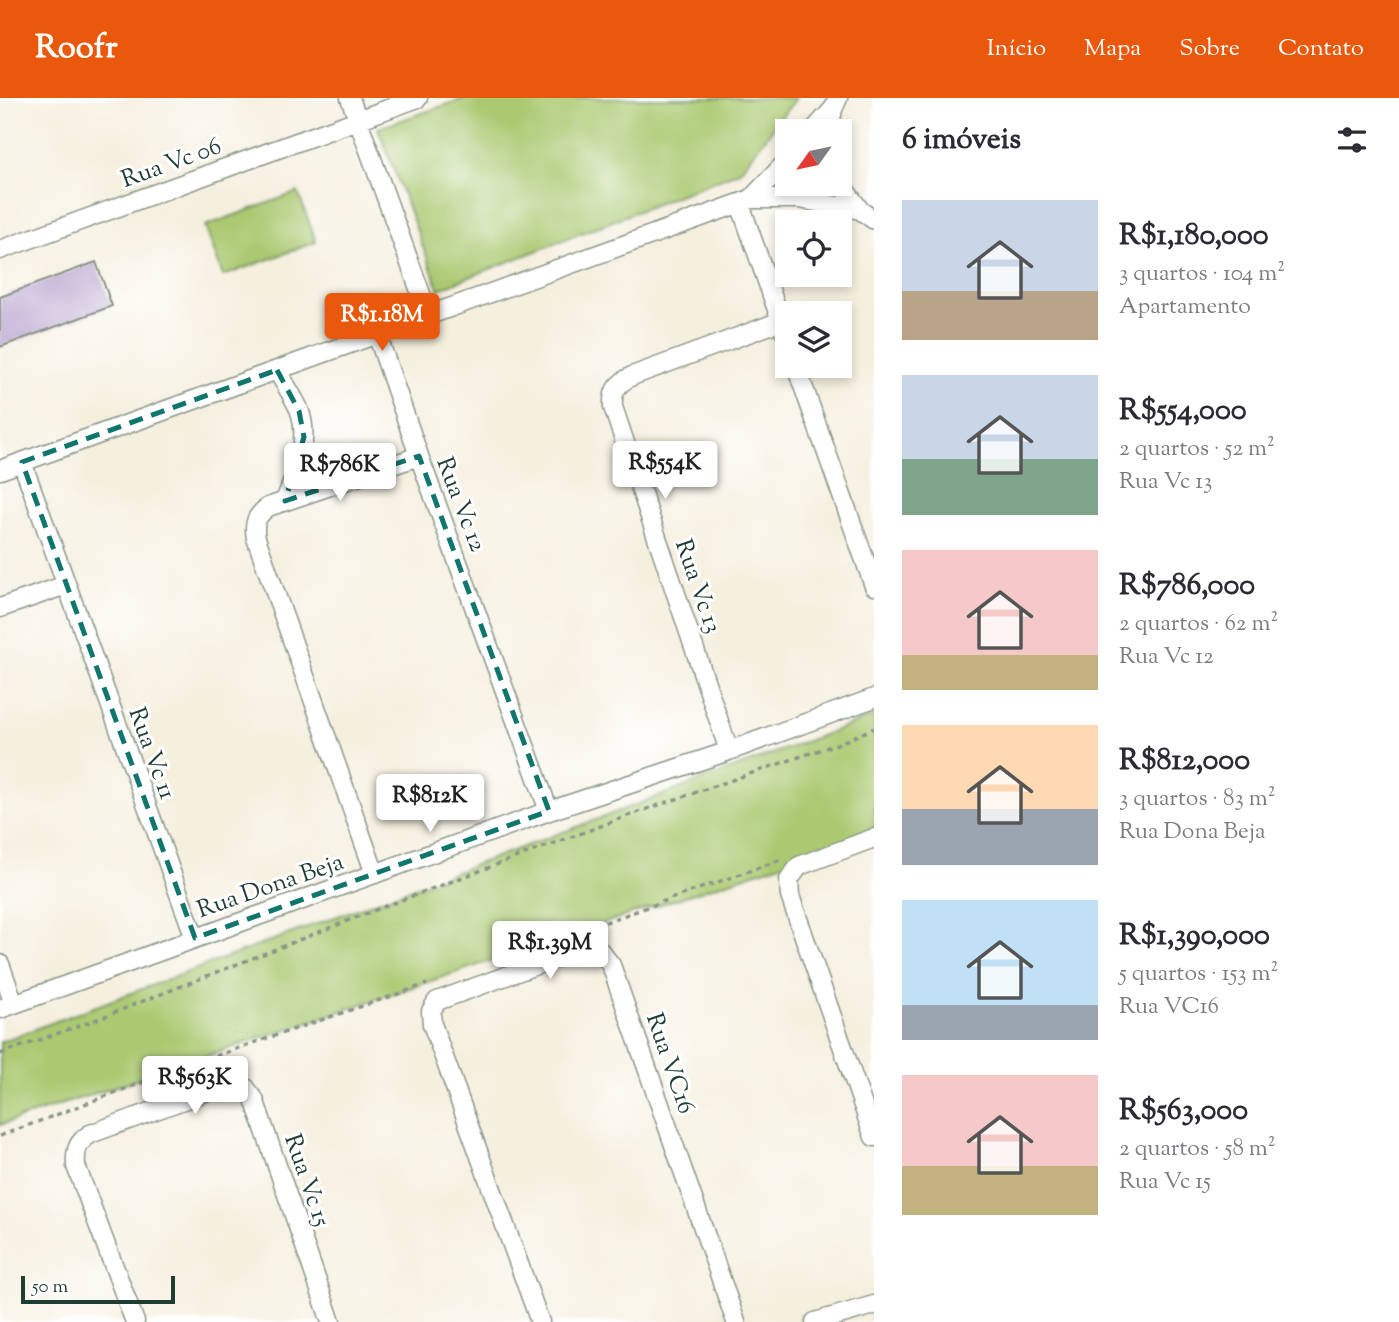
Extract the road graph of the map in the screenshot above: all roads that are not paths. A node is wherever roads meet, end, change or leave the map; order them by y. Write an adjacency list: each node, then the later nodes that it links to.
1 (350, 98): 5 (street)
2 (418, 98): 5 (street, Rua Vc 06)
3 (835, 104): 4 (street)
4 (823, 119)
5 (358, 120): 10 (street, Rua Vc 06); 12 (street)
6 (775, 172): 8 (street)
7 (851, 196): 9 (street)
8 (745, 201): 9 (street); 11 (street); 12 (street)
9 (867, 215)
10 (0, 250)
11 (775, 304)
12 (429, 316): 14 (street)
13 (775, 323): 25 (street, Rua Vc 13)
14 (377, 334): 15 (street); 17 (street)
15 (276, 370): 18 (street); 20 (street)
16 (800, 378): 22 (street)
17 (419, 456): 20 (street, Rua Vc 12); 26 (street, Rua Vc 12)
18 (22, 463): 19 (street); 21 (street, Rua Vc 11)
19 (0, 470)
20 (285, 501): 28 (street, Rua Vc 12)
21 (66, 585): 23 (street); 29 (street, Rua Vc 11)
22 (874, 586)
23 (0, 608)
24 (874, 698): 25 (street, Rua Dona Beja)
25 (729, 751): 26 (street, Rua Dona Beja)
26 (550, 811): 28 (street, Rua Dona Beja)
27 (874, 838): 32 (street)
28 (375, 874): 29 (street, Rua Dona Beja)
29 (195, 938): 31 (street, Rua Dona Beja)
30 (0, 964): 31 (street)
31 (7, 1006)
32 (874, 1137)
33 (874, 1305): 38 (street)
34 (135, 1322): 35 (street, Rua Vc 15)
35 (331, 1322)
36 (540, 1322): 37 (street, Rua VC16)
37 (736, 1322)
38 (815, 1322)

